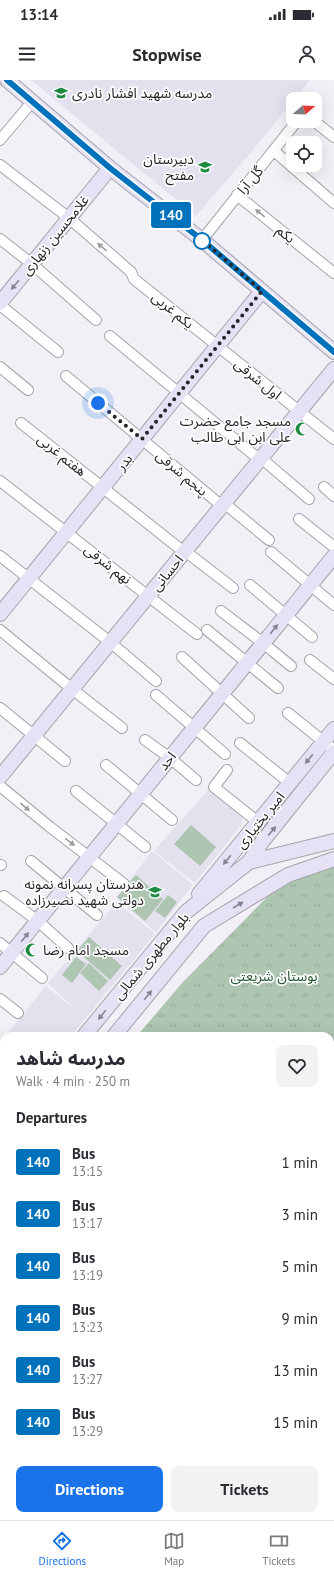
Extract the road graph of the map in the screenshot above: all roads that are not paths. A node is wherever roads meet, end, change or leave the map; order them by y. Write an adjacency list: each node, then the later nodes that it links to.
1 (7, 80): 2 (street)
2 (32, 102): 6 (street); 9 (street)
3 (322, 127): 5 (street)
4 (292, 128): 7 (street, گل آرا)
5 (334, 137)
6 (0, 140)
7 (274, 151): 10 (street, گل آرا); 11 (street)
8 (0, 165): 12 (street)
9 (110, 168): 12 (street, غلامحسین زنهاری); 14 (street)
10 (237, 195): 14 (street, گل آرا); 16 (street, یکم, one-way to 10)
11 (334, 202)
12 (69, 218): 15 (street, غلامحسین زنهاری); 21 (street, یکم غربی, one-way to 12)
13 (0, 239): 15 (street)
14 (202, 240): 17 (street)
15 (32, 264): 18 (street, غلامحسین زنهاری, one-way to 18); 19 (street)
16 (334, 273)
17 (262, 291): 21 (street, بدر); 23 (street)
18 (0, 304): 22 (street)
19 (96, 320)
20 (110, 336): 28 (street)
21 (217, 346): 28 (street, بدر); 29 (street, اول شرقی)
22 (58, 352)
23 (334, 352)
24 (0, 368): 27 (street)
25 (334, 369): 29 (street, احسانی)
26 (66, 376): 31 (street, پنجم شرقی)
27 (28, 390)
28 (179, 393): 31 (street, بدر); 33 (street)
29 (299, 412): 32 (street, اول شرقی); 33 (street, احسانی)
30 (21, 423): 36 (street, هفتم غربی)
31 (142, 439): 36 (street, بدر); 39 (street, پنجم شرقی)
32 (334, 439)
33 (261, 459): 38 (street); 39 (street, احسانی)
34 (0, 481): 41 (street, نهم شرقی)
35 (324, 487): 37 (street)
36 (102, 488): 41 (street, بدر); 44 (street, هفتم غربی)
37 (334, 496)
38 (309, 498)
39 (223, 505): 42 (street, پنجم شرقی); 44 (street, احسانی)
40 (299, 519): 43 (street)
41 (67, 532): 48 (street, بدر); 52 (street, نهم شرقی)
42 (269, 540)
43 (334, 547)
44 (184, 552): 51 (street, هفتم غربی); 52 (street, احسانی)
45 (271, 552): 50 (street)
46 (0, 556): 48 (street)
47 (334, 556): 50 (street, احد)
48 (28, 579): 55 (street, بدر); 61 (street)
49 (250, 585): 56 (street)
50 (310, 586): 53 (street); 56 (street, احد)
51 (233, 588)
52 (148, 596): 59 (street, نهم شرقی); 61 (street, احسانی)
53 (334, 605)
54 (221, 612): 62 (street)
55 (0, 614)
56 (286, 614): 60 (street); 62 (street, احد, one-way to 56)
57 (0, 630): 70 (street)
58 (207, 630): 65 (street)
59 (197, 634)
60 (312, 637)
61 (110, 642): 68 (street); 70 (street, احسانی)
62 (263, 643): 65 (street, احد); 66 (street)
63 (182, 657): 71 (street)
64 (310, 660): 67 (street)
65 (247, 662): 69 (street); 71 (street, احد)
66 (291, 666)
67 (334, 679)
68 (156, 681)
69 (278, 688)
70 (72, 689): 77 (street); 79 (street, احسانی)
71 (222, 693): 75 (street); 76 (street, احد)
72 (156, 695): 76 (street)
73 (0, 708): 79 (street)
74 (288, 713): 82 (street)
75 (249, 718)
76 (195, 727): 83 (street); 84 (street, احد)
77 (122, 728)
78 (334, 729): 82 (street, امیر بختیاری)
79 (34, 735): 85 (street); 88 (street, احسانی)
80 (146, 740): 84 (street)
81 (240, 743): 90 (street)
82 (330, 748): 90 (street, امیر بختیاری, one-way to 90); 102 (street, امیر بختیاری, one-way to 82)
83 (224, 754)
84 (170, 758): 89 (street); 93 (street, احد)
85 (66, 761)
86 (106, 765): 93 (street)
87 (227, 770): 95 (street)
88 (0, 777)
89 (196, 780)
90 (290, 783): 95 (street, امیر بختیاری)
91 (0, 786): 99 (street, one-way to 99)
92 (76, 791): 96 (street)
93 (141, 794): 94 (street); 96 (street, احد)
94 (172, 820)
95 (258, 822): 106 (street, امیر بختیاری, one-way to 106)
96 (116, 824): 98 (street); 99 (street, احد)
97 (334, 841): 102 (street, بلوار مطهری شمالی)
98 (145, 848)
99 (89, 857): 103 (street); 104 (street, احد)
100 (334, 859): 117 (street, بلوار مطهری شمالی, one-way to 100)
101 (31, 862): 104 (street)
102 (249, 862): 106 (street, بلوار مطهری شمالی)
103 (124, 884)
104 (65, 888): 107 (street); 108 (street, احد)
105 (4, 896): 108 (street)
106 (186, 912): 116 (street, بلوار مطهری شمالی, one-way to 116)
107 (97, 915)
108 (38, 921): 110 (street); 111 (street, احد, one-way to 108)
109 (0, 943): 111 (street)
110 (68, 948)
111 (12, 952): 112 (street, احد); 113 (street)
112 (0, 967)
113 (42, 978)
114 (0, 999): 115 (street)
115 (18, 1013)
116 (87, 1032)
117 (117, 1032)

